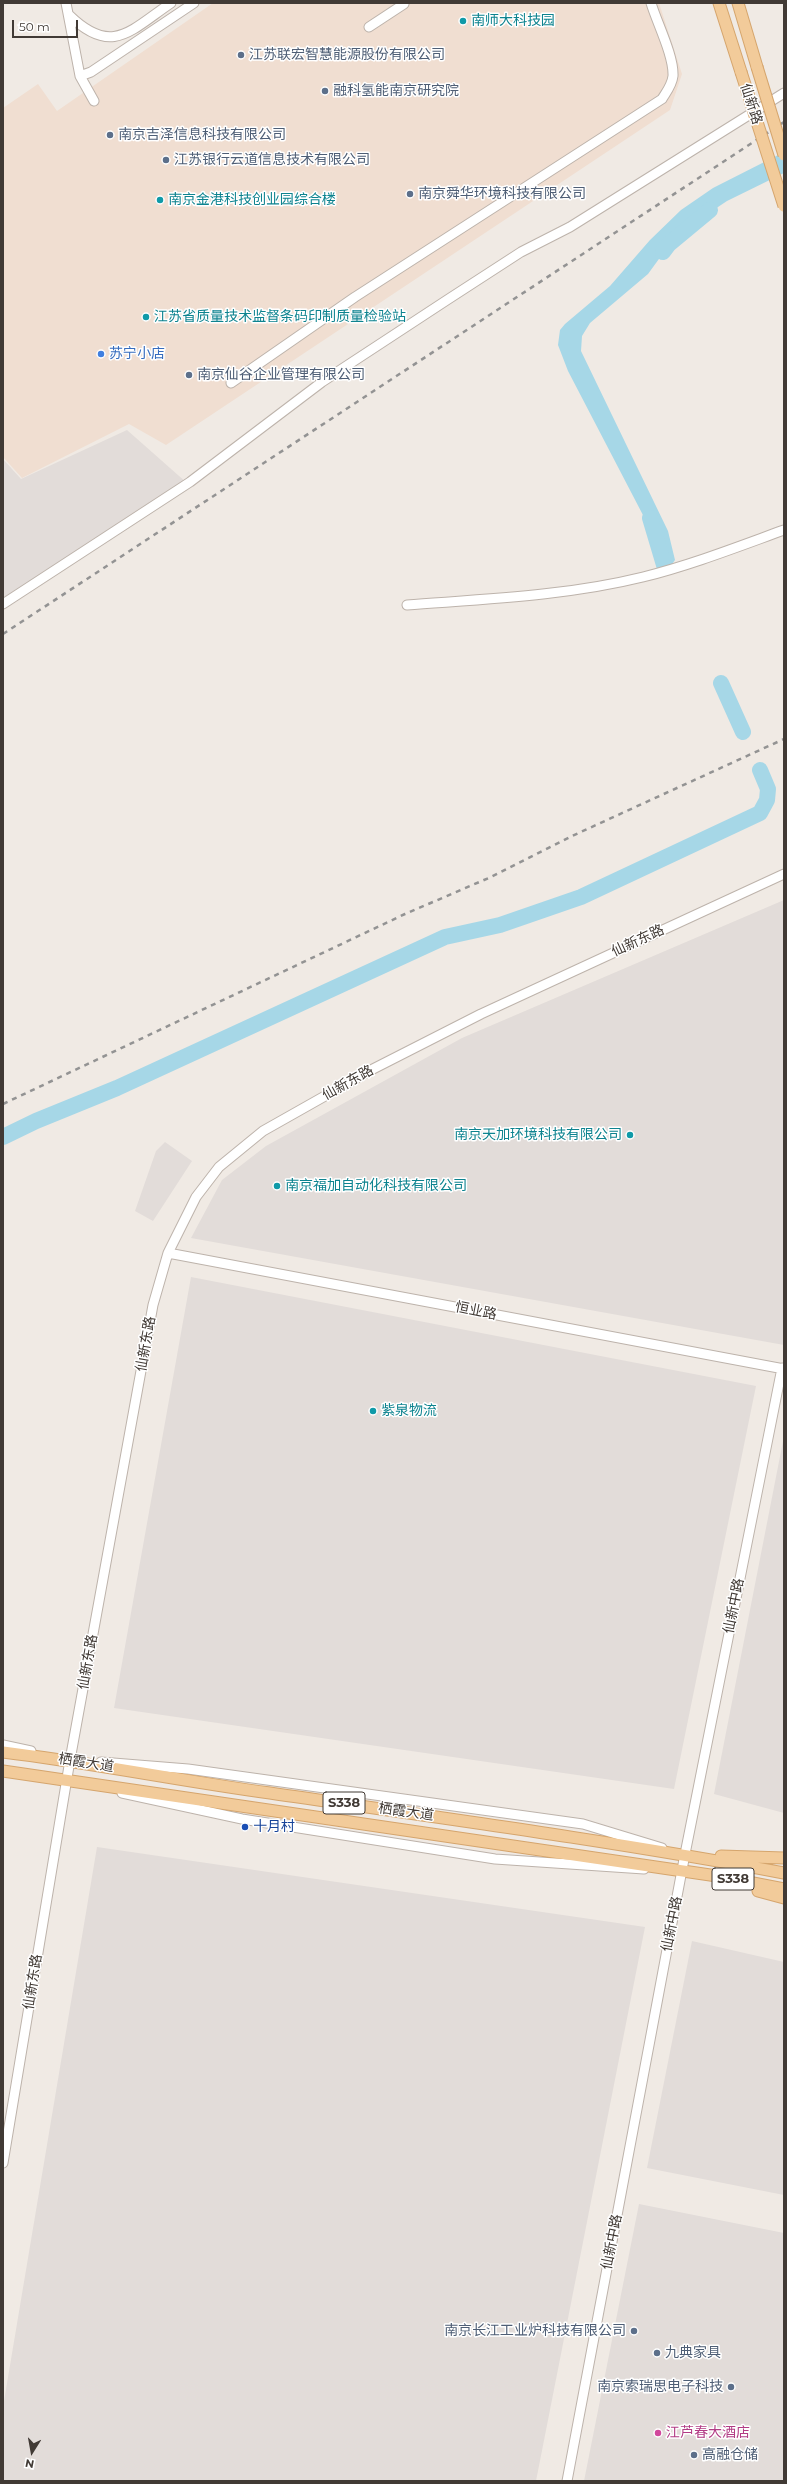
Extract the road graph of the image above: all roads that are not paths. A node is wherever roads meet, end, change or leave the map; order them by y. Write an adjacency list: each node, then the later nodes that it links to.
1 (66, 3): 8 (street)
2 (171, 3): 8 (street)
3 (194, 3): 10 (street)
4 (651, 3): 15 (street)
5 (719, 3): 14 (main road, 仙新路, bridge)
6 (738, 3): 13 (main road, 仙新路, bridge)
7 (404, 4): 9 (street)
8 (69, 15): 10 (street)
9 (369, 27)
10 (80, 76): 12 (street)
11 (784, 93): 17 (street)
12 (94, 101)
13 (784, 155)
14 (784, 206)
15 (231, 383)
16 (784, 530): 18 (street)
17 (3, 604)
18 (407, 605)
19 (784, 874): 20 (street, 仙新东路)
20 (168, 1253): 21 (street, 恒业路); 24 (street, 仙新东路)
21 (783, 1368): 28 (street, 仙新中路)
22 (3, 1745): 24 (street)
23 (3, 1752): 24 (main road, 栖霞大道 / S338)
24 (70, 1760): 27 (street, 仙新东路); 28 (main road, 栖霞大道 / S338)
25 (3, 1770): 27 (main road, 栖霞大道 / S338)
26 (3, 1776): 27 (street)
27 (66, 1779): 30 (main road, 栖霞大道 / S338); 30 (street); 34 (street, 仙新东路)
28 (685, 1854): 29 (main road); 30 (street, 仙新中路); 31 (main road, 栖霞大道 / S338)
29 (784, 1858)
30 (682, 1871): 32 (main road, 栖霞大道 / S338); 33 (main road); 35 (street, 仙新中路)
31 (784, 1873)
32 (784, 1889)
33 (784, 1898)
34 (3, 2163)
35 (567, 2481)

